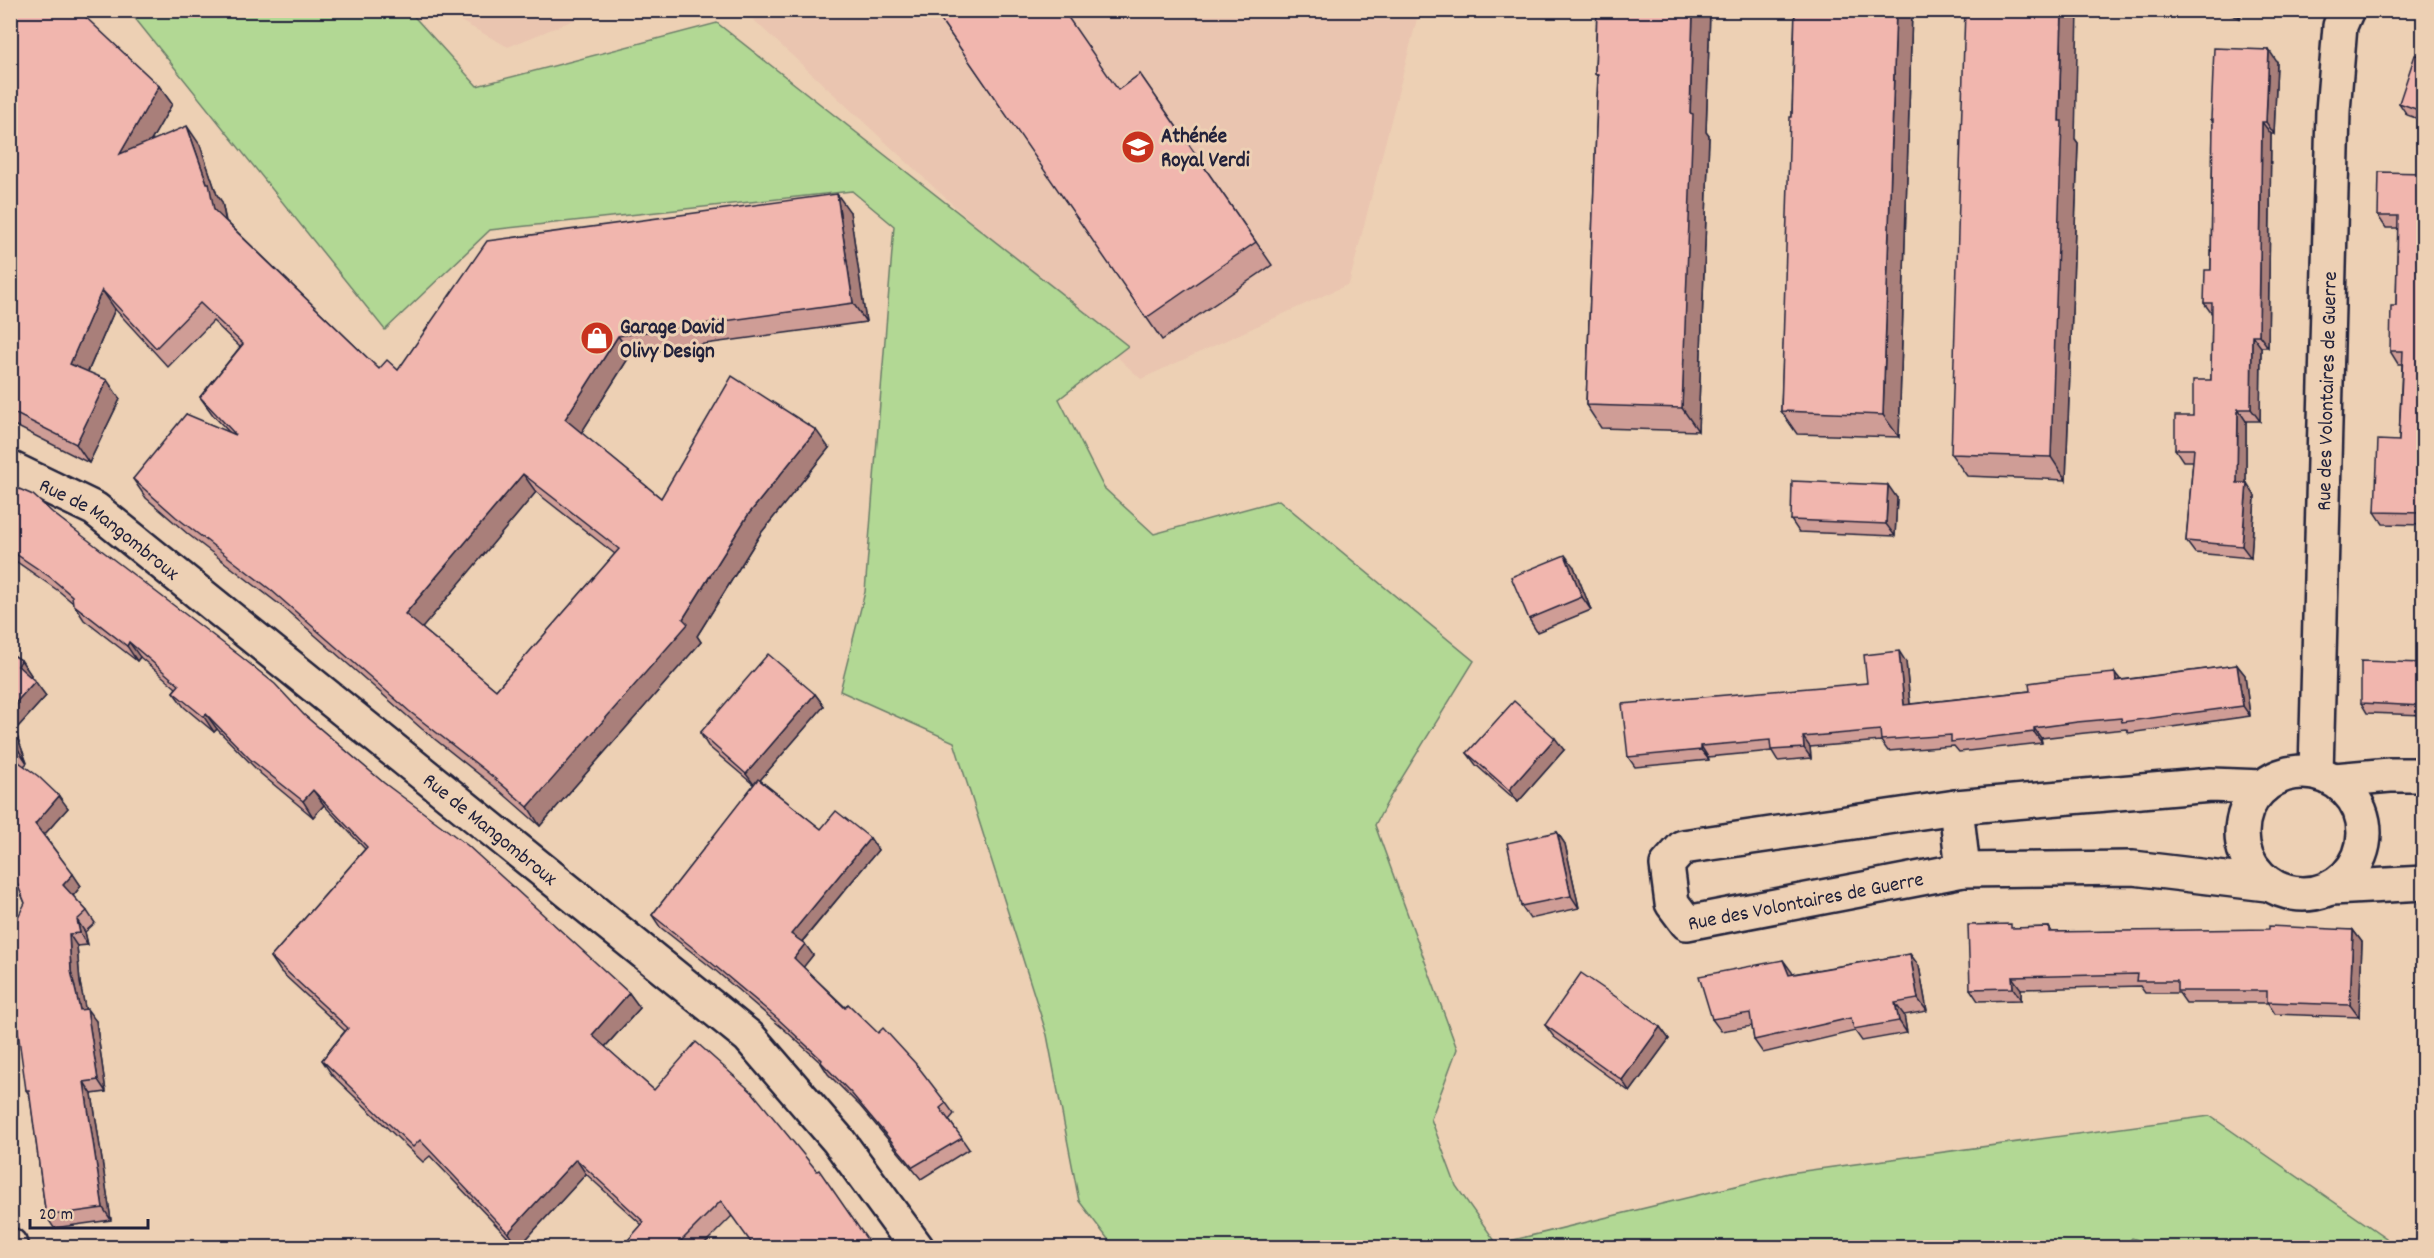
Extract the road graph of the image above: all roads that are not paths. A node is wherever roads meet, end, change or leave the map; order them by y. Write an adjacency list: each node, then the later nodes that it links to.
1 (2347, 10): 4 (street, Rue des Volontaires de Guerre)
2 (10, 468): 11 (street, Rue de Mangombroux)
3 (2424, 775): 4 (street, Rue des Volontaires de Guerre)
4 (2325, 776): 5 (street, Rue des Volontaires de Guerre); 10 (street)
5 (2263, 787): 6 (street, Rue des Volontaires de Guerre); 9 (street)
6 (1956, 807): 7 (street); 7 (street, Rue des Volontaires de Guerre)
7 (1963, 870): 9 (street, Rue des Volontaires de Guerre)
8 (2424, 883): 10 (street, Rue des Volontaires de Guerre)
9 (2267, 884): 10 (street, Rue des Volontaires de Guerre)
10 (2332, 888)
11 (916, 1248)

